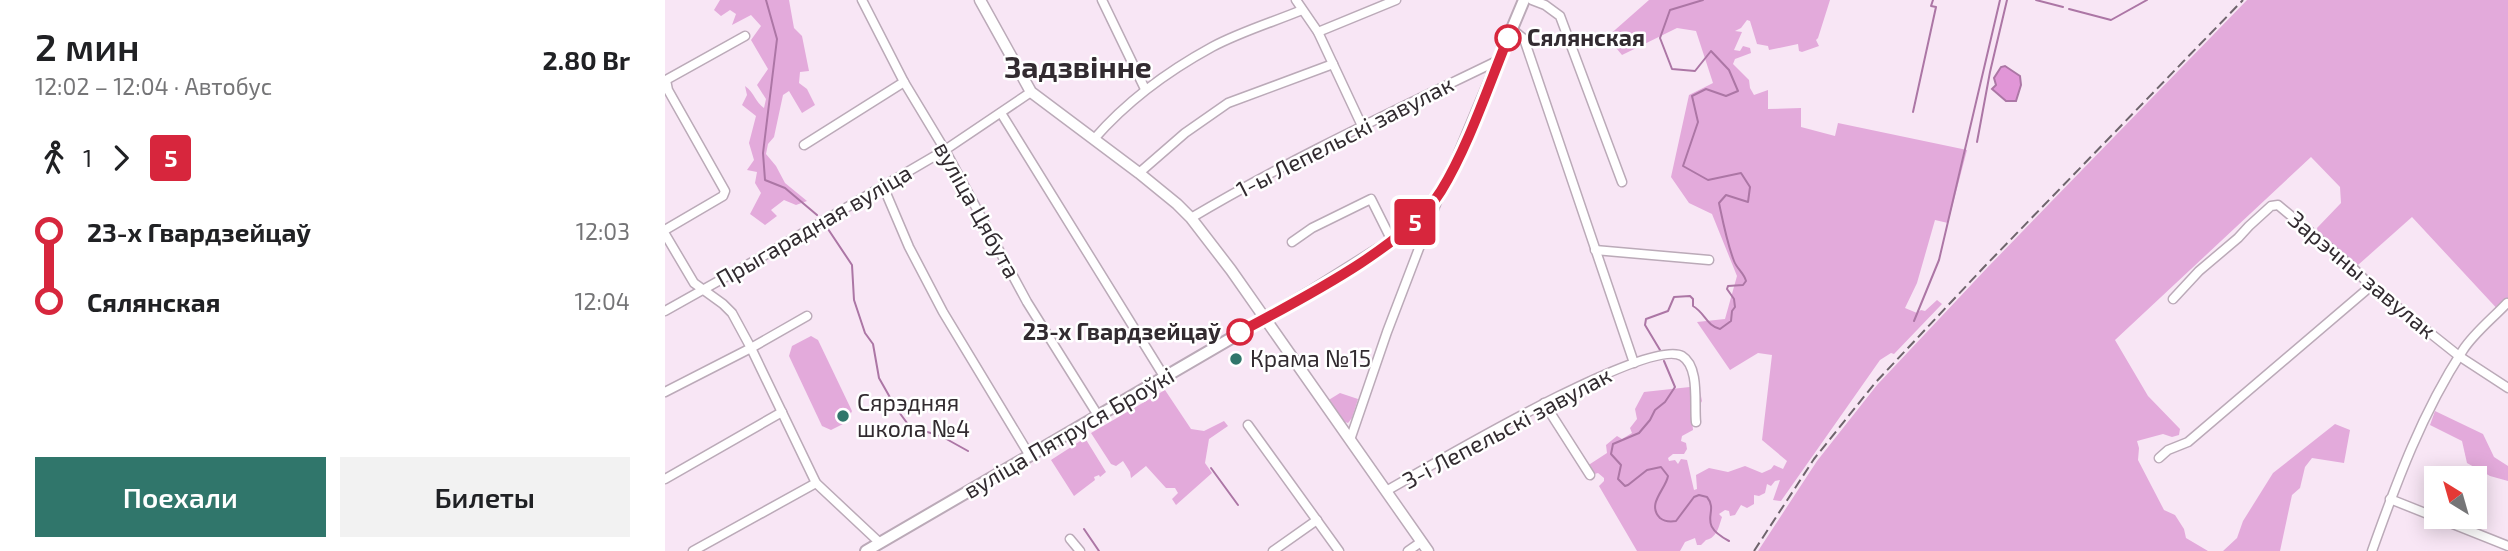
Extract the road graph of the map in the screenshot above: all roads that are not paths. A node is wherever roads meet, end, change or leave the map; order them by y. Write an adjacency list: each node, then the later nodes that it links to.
1 (862, 0): 15 (street, вуліца Цябута)
2 (980, 0): 18 (street)
3 (1102, 0): 16 (street)
4 (1296, 0): 8 (street)
5 (1396, 0): 10 (street)
6 (1532, 0): 25 (street)
7 (1519, 4): 9 (main road, вуліца Пятруся Броўкі)
8 (1302, 10): 10 (street); 16 (street)
9 (1512, 29): 12 (main road, вуліца Пятруся Броўкі); 32 (street)
10 (1318, 32): 13 (street)
11 (745, 36): 14 (street)
12 (1499, 60): 20 (street, 1-ы Лепельскі завулак); 27 (main road, вуліца Пятруся Броўкі)
13 (1333, 64): 20 (street); 24 (street)
14 (666, 80): 17 (street)
15 (904, 82): 22 (street); 23 (street, вуліца Цябута)
16 (1145, 89): 21 (street)
17 (667, 91): 29 (street)
18 (1031, 92): 19 (street, Прыгарадная вуліца); 21 (street)
19 (1001, 113): 23 (street, Прыгарадная вуліца); 44 (street)
20 (1362, 127): 28 (street, 1-ы Лепельскі завулак)
21 (1094, 139): 24 (street)
22 (804, 145)
23 (945, 150): 26 (street, Прыгарадная вуліца); 49 (street, вуліца Цябута)
24 (1139, 173): 28 (street)
25 (1622, 182)
26 (883, 186): 35 (street, Прыгарадная вуліца); 53 (street)
27 (1440, 193): 30 (main road, вуліца Пятруся Броўкі); 52 (street, вуліца Пятруся Броўкі)
28 (1191, 218): 40 (street)
29 (665, 232): 35 (street)
30 (1392, 241): 31 (street); 40 (main road, вуліца Пятруся Броўкі)
31 (1292, 242)
32 (1595, 250): 33 (street); 43 (street)
33 (1709, 260)
34 (2371, 286): 36 (street, Зарэчны завулак); 42 (street, Зарэчны завулак); 54 (street)
35 (703, 290): 38 (street, Прыгарадная вуліца); 41 (street)
36 (2173, 299)
37 (2507, 303): 42 (street)
38 (665, 311)
39 (807, 316): 41 (street)
40 (1265, 319): 44 (main road, вуліца Пятруся Броўкі); 52 (street)
41 (751, 348): 46 (street); 48 (street)
42 (2459, 356): 45 (street, Зарэчны завулак); 59 (street)
43 (1634, 363): 47 (street, 3-і Лепельскі завулак); 50 (street, 3-і Лепельскі завулак)
44 (1165, 378): 49 (main road, вуліца Пятруся Броўкі)
45 (2508, 388)
46 (665, 392)
47 (1544, 403): 55 (street); 58 (street, 3-і Лепельскі завулак)
48 (782, 412): 56 (street); 57 (street)
49 (1099, 416): 53 (main road, вуліца Пятруся Броўкі)
50 (1696, 422)
51 (1248, 425): 60 (street)
52 (1350, 440): 58 (street)
53 (1030, 456): 63 (main road, вуліца Пятруся Броўкі)
54 (2158, 458)
55 (1590, 475)
56 (665, 479)
57 (816, 483): 63 (street); 65 (street)
58 (1386, 491): 62 (street)
59 (2390, 499): 64 (street); 72 (street)
60 (1317, 520): 68 (street); 69 (street)
61 (1070, 539): 67 (street)
62 (1421, 542): 70 (street); 71 (street)
63 (880, 543): 66 (main road, вуліца Пятруся Броўкі)
64 (2508, 546)
65 (692, 551)
66 (866, 551)
67 (1080, 551)
68 (1273, 551)
69 (1339, 551)
70 (1408, 551)
71 (1428, 551)
72 (2372, 551)

